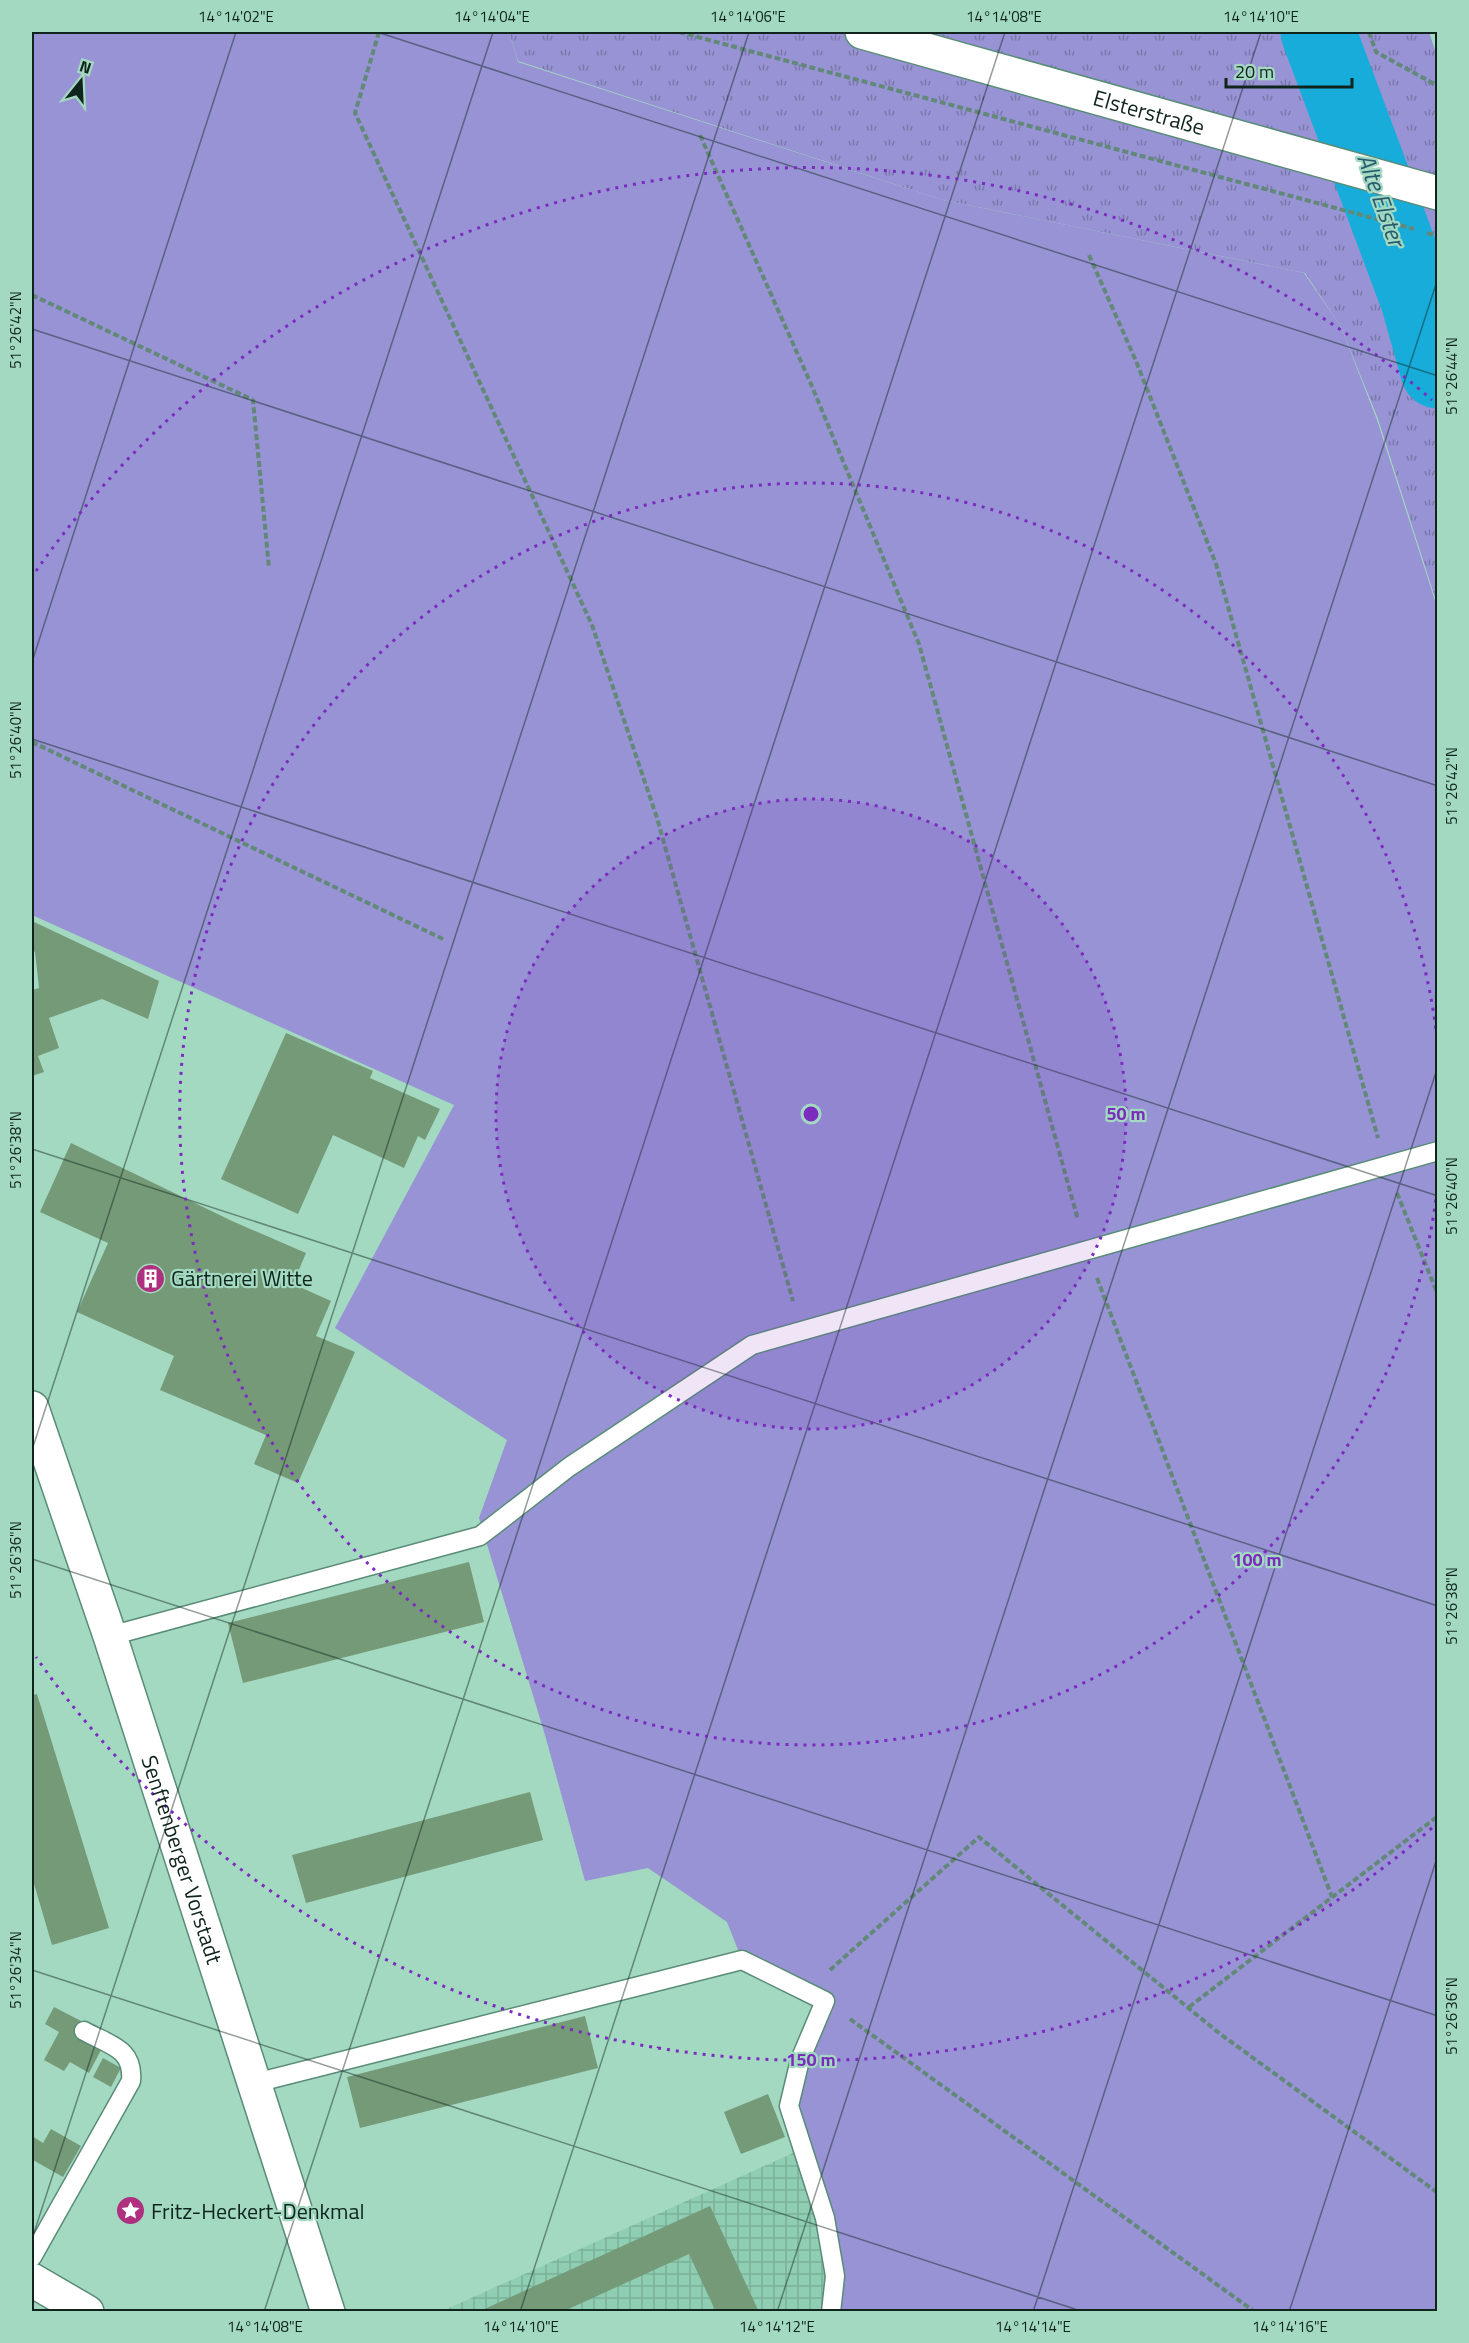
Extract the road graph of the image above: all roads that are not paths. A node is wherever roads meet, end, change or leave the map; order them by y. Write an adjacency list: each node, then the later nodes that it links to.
1 (862, 32): 2 (street, Elsterstraße)
2 (1422, 189)
3 (1437, 1151): 6 (lane)
4 (32, 1408): 5 (street, Senftenberger Vorstadt)
5 (41, 1465): 6 (street, Senftenberger Vorstadt)
6 (110, 1636): 8 (street, Senftenberger Vorstadt)
7 (84, 2031): 9 (lane)
8 (255, 2084): 12 (street, Senftenberger Vorstadt); 13 (lane)
9 (32, 2257)
10 (32, 2280): 11 (street)
11 (87, 2312)
12 (328, 2312)
13 (831, 2312)

